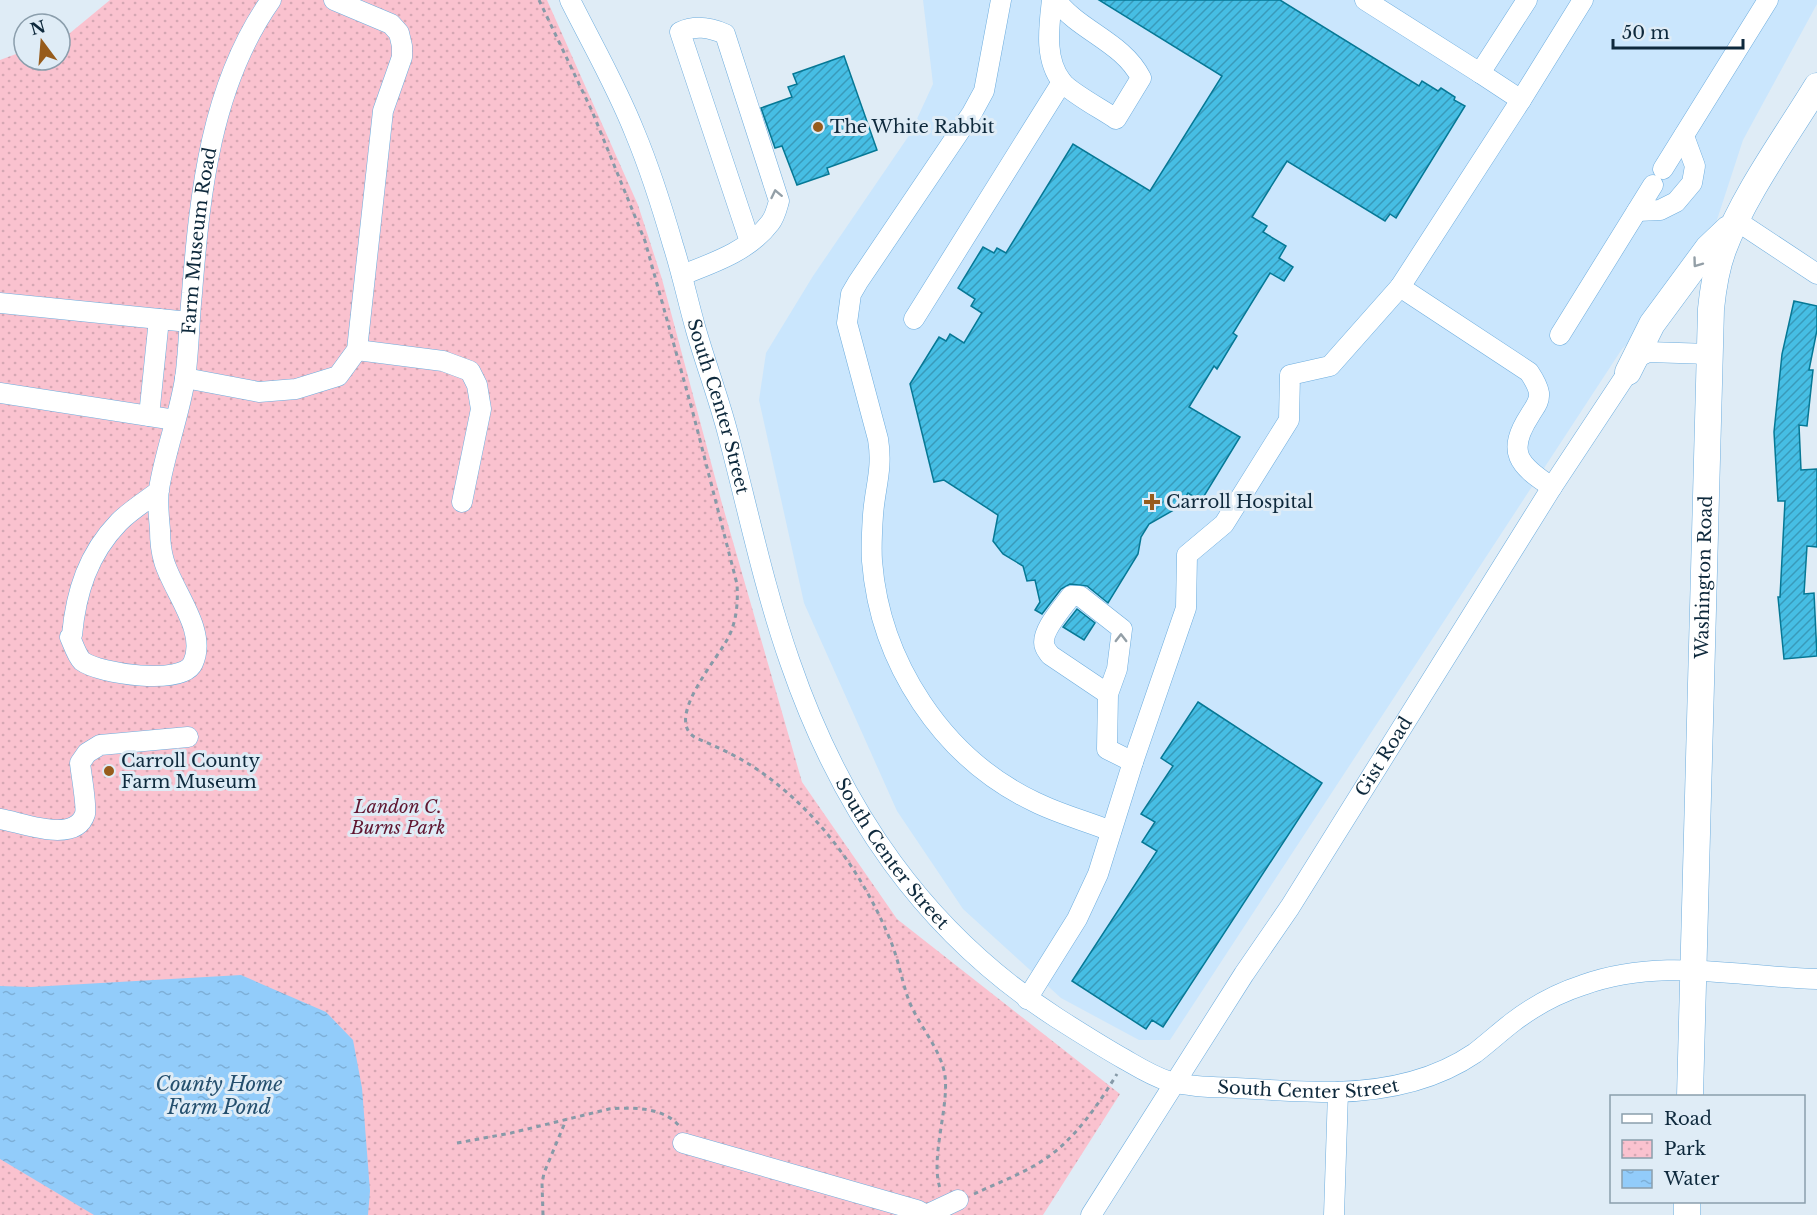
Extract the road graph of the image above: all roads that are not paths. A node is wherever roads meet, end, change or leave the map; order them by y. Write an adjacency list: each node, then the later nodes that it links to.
1 (271, 0): 24 (street, Farm Museum Road)
2 (334, 0): 26 (street)
3 (570, 0): 19 (street, South Center Street)
4 (1001, 0): 40 (street)
5 (1054, 0): 11 (street); 11 (street)
6 (1365, 0): 10 (street)
7 (1527, 0): 10 (street)
8 (1583, 0): 13 (street)
9 (1768, 0): 14 (street)
10 (1480, 74): 13 (street)
11 (1062, 82): 23 (street)
12 (1817, 86): 16 (main road, Washington Road)
13 (1521, 100): 20 (street)
14 (1684, 136): 15 (street); 15 (street)
15 (1637, 211): 25 (street)
16 (1737, 221): 18 (street); 27 (main road, Washington Road); 28 (main road, one-way to 28)
17 (750, 242): 17 (street, one-way to 17); 19 (street)
18 (1817, 274)
19 (682, 276): 43 (street, South Center Street)
20 (1400, 287): 33 (street); 38 (street)
21 (0, 303): 22 (street)
22 (159, 319): 24 (street); 31 (street)
23 (914, 319)
24 (189, 322): 29 (street, Farm Museum Road)
25 (1560, 335)
26 (357, 350): 29 (street); 35 (street)
27 (1710, 354): 28 (street, Gist Road); 41 (main road, Washington Road)
28 (1628, 372): 33 (street, Gist Road)
29 (185, 378): 32 (street, Farm Museum Road)
30 (0, 393): 31 (street)
31 (149, 416): 32 (street)
32 (175, 420): 34 (street, Farm Museum Road)
33 (1552, 488): 44 (street, Gist Road)
34 (159, 491): 34 (street, Farm Museum Road)
35 (462, 502)
36 (1108, 694): 36 (street, one-way to 36); 38 (street)
37 (188, 736): 39 (street)
38 (1132, 762): 40 (street)
39 (0, 819)
40 (1111, 831): 43 (street)
41 (1694, 969): 42 (street, South Center Street); 45 (street, South Center Street); 46 (main road, Washington Road)
42 (1817, 979)
43 (1027, 999): 44 (street, South Center Street)
44 (1175, 1083): 45 (street, South Center Street); 50 (street, Gist Road)
45 (1338, 1092): 51 (street)
46 (1690, 1095)
47 (683, 1143): 49 (street)
48 (958, 1200): 49 (street)
49 (926, 1215)
50 (1091, 1215)
51 (1334, 1215)

